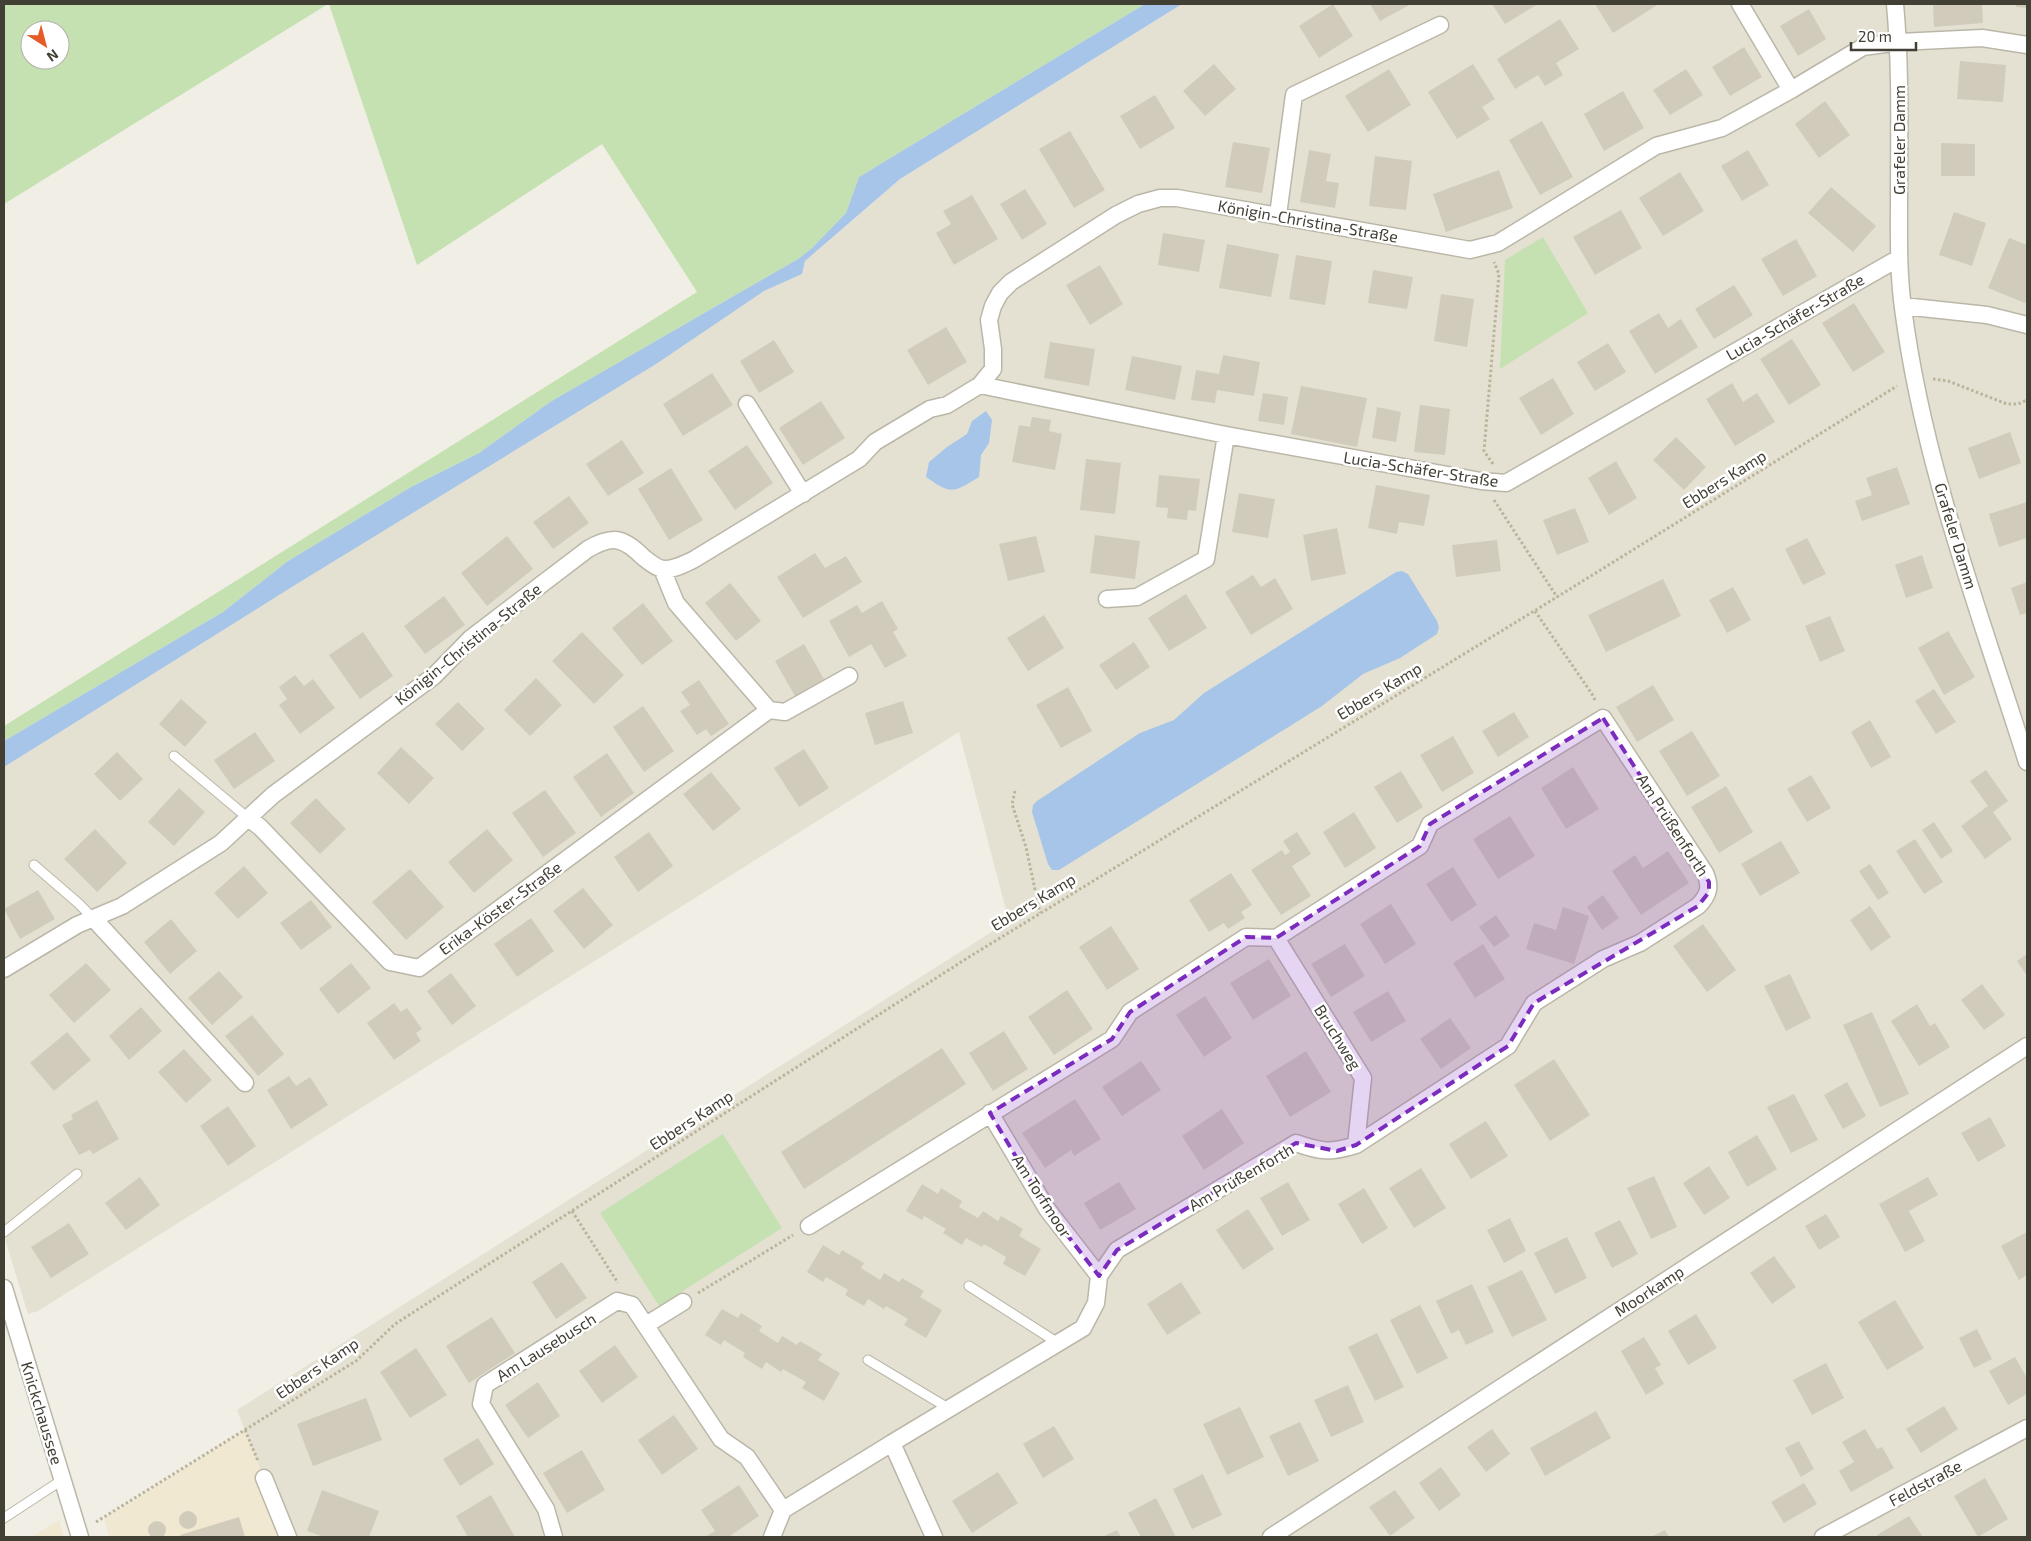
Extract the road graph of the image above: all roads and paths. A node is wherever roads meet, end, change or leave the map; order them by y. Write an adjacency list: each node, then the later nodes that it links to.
1 (1740, 4): 6 (street)
2 (1895, 4): 4 (street, Grafeler Damm)
3 (1440, 25): 7 (street)
4 (1899, 42): 5 (street, Königin-Christina-Straße); 6 (street, Königin-Christina-Straße); 9 (street, Grafeler Damm)
5 (2027, 45)
6 (1791, 90): 8 (street, Königin-Christina-Straße)
7 (1278, 215): 8 (street, Königin-Christina-Straße); 13 (street, Königin-Christina-Straße)
8 (1489, 247): 18 (path)
9 (1898, 258): 10 (street, Grafeler Damm); 18 (street, Lucia-Schäfer-Straße)
10 (1903, 306): 11 (street); 12 (street, Grafeler Damm)
11 (2027, 325)
12 (1914, 376): 14 (path); 21 (path, Ebbers Kamp); 28 (street, Grafeler Damm)
13 (980, 385): 16 (street, Lucia-Schäfer-Straße); 19 (street, Königin-Christina-Straße)
14 (2027, 400)
15 (747, 404): 19 (street)
16 (1226, 435): 17 (street, Lucia-Schäfer-Straße); 22 (street)
17 (1481, 480): 18 (street, Lucia-Schäfer-Straße); 21 (path)
18 (1506, 483)
19 (803, 494): 20 (street, Königin-Christina-Straße)
20 (662, 569): 25 (street); 30 (street, Königin-Christina-Straße)
21 (1558, 598): 23 (path, Ebbers Kamp)
22 (1107, 599)
23 (1535, 611): 26 (path); 32 (path, Ebbers Kamp)
24 (849, 676): 25 (street)
25 (769, 710): 30 (street, Erika-Köster-Straße)
26 (1603, 718): 34 (street); 39 (street, Am Prüßenforth)
27 (174, 756): 30 (lane)
28 (2027, 762)
29 (1016, 791): 32 (path)
30 (248, 818): 33 (street, Königin-Christina-Straße)
31 (34, 866): 33 (lane)
32 (1040, 913): 41 (path, Ebbers Kamp)
33 (94, 918): 35 (street, Königin-Christina-Straße); 37 (street)
34 (1276, 938): 38 (street); 39 (street, Bruchweg)
35 (4, 969)
36 (2027, 1046): 65 (street, Moorkamp)
37 (245, 1083)
38 (990, 1113): 42 (street); 44 (street, Am Torfmoor)
39 (1356, 1145): 44 (street, Am Prüßenforth)
40 (77, 1174): 43 (lane)
41 (572, 1211): 48 (path); 54 (path, Ebbers Kamp)
42 (809, 1226): 47 (path)
43 (4, 1232)
44 (1099, 1276): 50 (street, Am Prüßenforth)
45 (969, 1286): 50 (lane)
46 (4, 1288): 57 (street, Knickchaussee)
47 (683, 1302): 49 (street)
48 (632, 1305): 49 (street); 62 (street, Am Lausebusch)
49 (646, 1325): 58 (street)
50 (1058, 1343): 52 (street, Am Prüßenforth)
51 (868, 1360): 52 (lane)
52 (948, 1408): 55 (street, Am Prüßenforth)
53 (2027, 1428): 66 (street, Feldstraße)
54 (245, 1430): 56 (path); 60 (path, Ebbers Kamp)
55 (892, 1443): 58 (street); 64 (street)
56 (264, 1478): 61 (street)
57 (62, 1480): 59 (lane); 60 (street, Knickchaussee)
58 (783, 1510): 63 (street)
59 (4, 1518)
60 (79, 1535)
61 (288, 1537)
62 (554, 1537)
63 (772, 1537)
64 (934, 1537)
65 (1271, 1537)
66 (1823, 1537)

